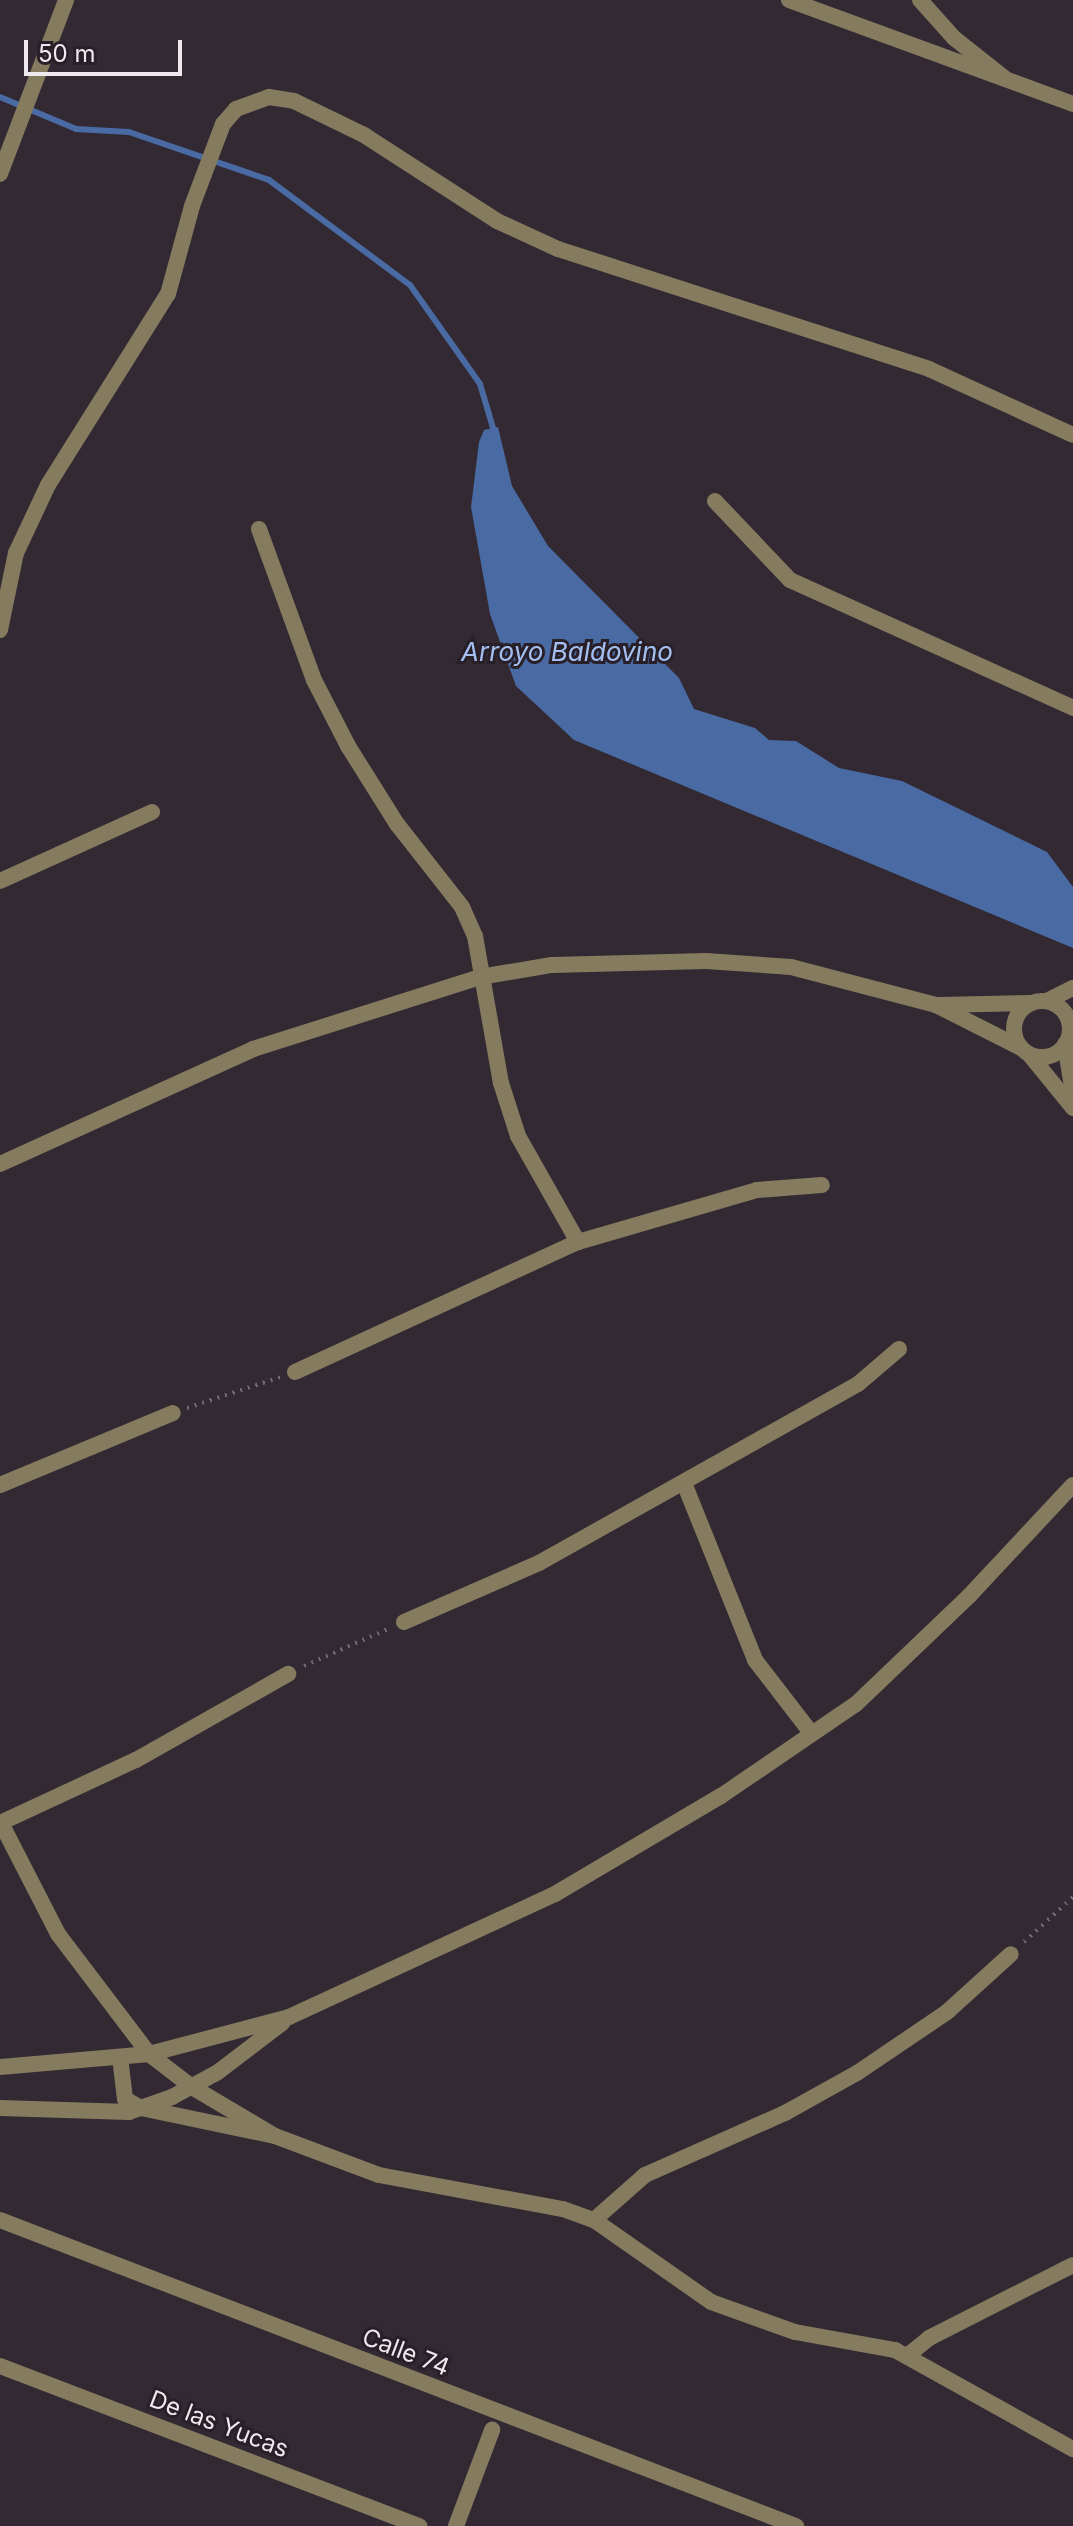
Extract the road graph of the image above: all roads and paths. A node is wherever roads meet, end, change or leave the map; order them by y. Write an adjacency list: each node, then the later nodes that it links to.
1 (66, 0): 6 (street)
2 (789, 0): 4 (street)
3 (920, 0): 4 (street)
4 (1020, 89): 5 (street)
5 (1073, 104)
6 (0, 174)
7 (1073, 435): 10 (street)
8 (715, 501): 11 (street)
9 (259, 529): 14 (street)
10 (0, 630)
11 (1073, 708)
12 (152, 812): 13 (street)
13 (0, 881)
14 (480, 977): 17 (street); 22 (street); 24 (street)
15 (1073, 988): 16 (street)
16 (1039, 1002): 17 (street); 18 (street); 19 (street)
17 (936, 1005): 19 (street)
18 (1069, 1034): 19 (street); 20 (street)
19 (1025, 1051): 21 (street)
20 (1073, 1093)
21 (1073, 1108)
22 (0, 1164)
23 (822, 1185): 24 (street)
24 (578, 1242): 26 (street)
25 (899, 1349): 28 (street)
26 (295, 1372): 27 (path)
27 (173, 1413): 29 (street)
28 (684, 1483): 31 (street); 33 (street)
29 (0, 1485)
30 (1071, 1485): 33 (street)
31 (404, 1622): 32 (path)
32 (288, 1674): 34 (street)
33 (812, 1734): 37 (street)
34 (0, 1823): 38 (street)
35 (1073, 1897): 36 (path)
36 (1011, 1954): 46 (street)
37 (289, 2017): 38 (street); 41 (street)
38 (149, 2054): 39 (street); 41 (street)
39 (120, 2057): 40 (street); 43 (street)
40 (0, 2067)
41 (192, 2087): 43 (street); 44 (street)
42 (0, 2108): 43 (street)
43 (141, 2108): 44 (street)
44 (275, 2136): 46 (street)
45 (0, 2220): 54 (street, Calle 74)
46 (594, 2220): 48 (street)
47 (1073, 2265): 48 (street)
48 (907, 2356): 51 (street)
49 (0, 2366): 52 (street, De las Yucas)
50 (492, 2430): 53 (street)
51 (1073, 2449)
52 (416, 2525)
53 (456, 2526)
54 (796, 2526)

